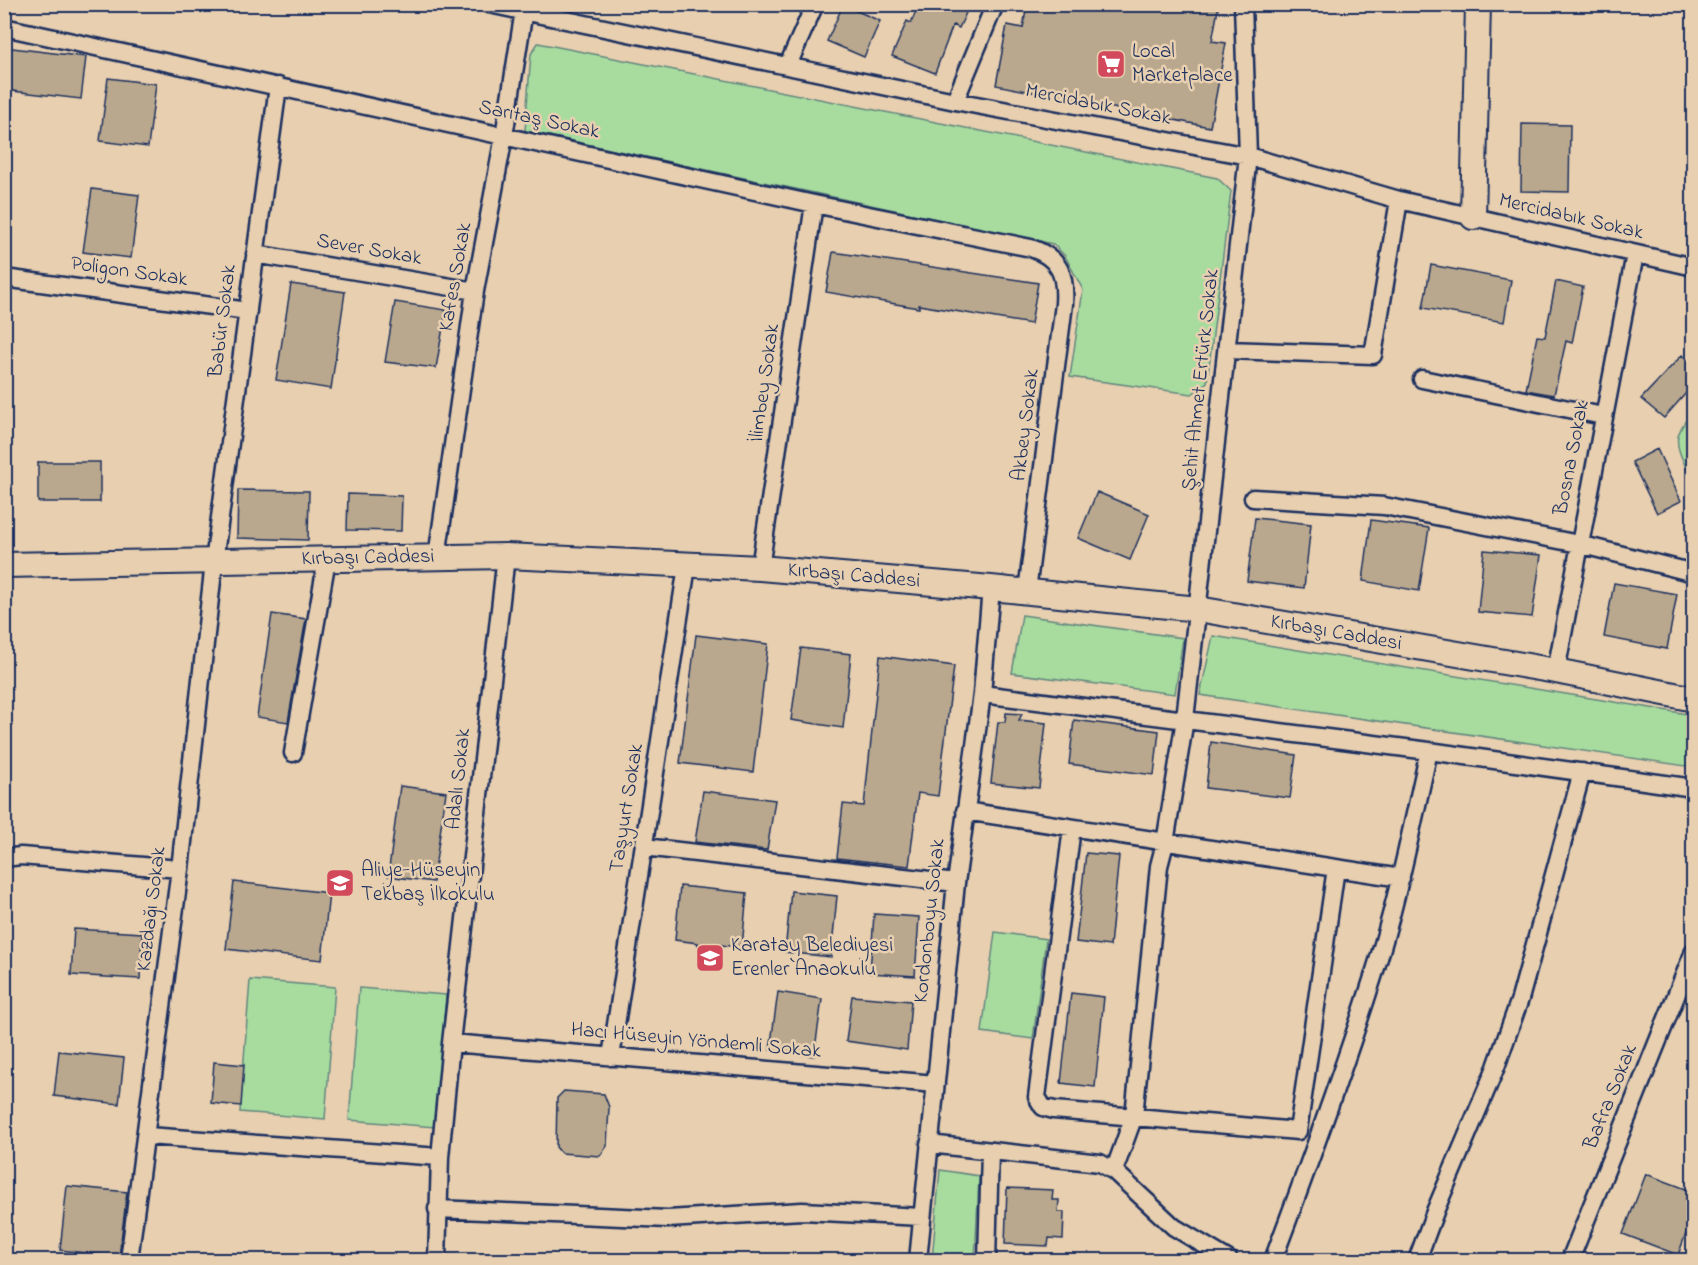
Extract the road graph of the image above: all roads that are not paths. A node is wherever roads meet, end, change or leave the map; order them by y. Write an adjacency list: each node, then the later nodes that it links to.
1 (489, 4): 6 (street, Mercidabık Sokak)
2 (814, 4): 8 (street)
3 (994, 4): 10 (street)
4 (1243, 4): 12 (street, Şehit Ahmet Ertürk Sokak)
5 (1478, 4): 15 (street)
6 (525, 9): 8 (street, Mercidabık Sokak); 11 (street, Kafes Sokak)
7 (4, 27): 9 (street, Sarıtaş Sokak)
8 (788, 65): 10 (street, Mercidabık Sokak)
9 (278, 86): 11 (street, Sarıtaş Sokak); 16 (street, Babür Sokak)
10 (955, 100): 12 (street, Mercidabık Sokak)
11 (504, 136): 14 (street, Sarıtaş Sokak); 21 (street, Kafes Sokak)
12 (1248, 156): 13 (street, Mercidabık Sokak); 23 (street, Şehit Ahmet Ertürk Sokak)
13 (1399, 200): 15 (street, Mercidabık Sokak); 23 (street)
14 (814, 204): 18 (street, Sarıtaş Sokak); 34 (street, İlimbey Sokak)
15 (1473, 218): 17 (street, Mercidabık Sokak)
16 (255, 254): 21 (street, Sever Sokak); 22 (street, Babür Sokak)
17 (1635, 254): 19 (street, Mercidabık Sokak); 25 (street, Bosna Sokak)
18 (1058, 265): 37 (street, Akbey Sokak)
19 (1694, 267)
20 (4, 278): 22 (street, Poligon Sokak)
21 (475, 291): 29 (street, Kafes Sokak)
22 (248, 311): 31 (street, Babür Sokak)
23 (1227, 350): 38 (street, Şehit Ahmet Ertürk Sokak)
24 (1422, 379): 25 (street)
25 (1603, 416): 27 (street, Bosna Sokak)
26 (1253, 498): 27 (street)
27 (1579, 544): 35 (street); 39 (street, Bosna Sokak)
28 (506, 556): 29 (street, Kırbaşı Caddesi); 33 (street, Kırbaşı Caddesi); 57 (street, Adalı Sokak)
29 (437, 557): 30 (street, Kırbaşı Caddesi)
30 (327, 559): 31 (street, Kırbaşı Caddesi); 44 (street)
31 (214, 562): 32 (street, Kırbaşı Caddesi); 53 (street, Kazdağı Sokak)
32 (4, 565)
33 (687, 566): 34 (street, Kırbaşı Caddesi); 50 (street, Taşyurt Sokak)
34 (760, 568): 36 (street, Kırbaşı Caddesi)
35 (1694, 573)
36 (991, 588): 37 (street, Kırbaşı Caddesi); 40 (street, Kordonboyu Sokak)
37 (1027, 591): 38 (street, Kırbaşı Caddesi)
38 (1198, 609): 39 (street, Kırbaşı Caddesi); 42 (street, Şehit Ahmet Ertürk Sokak)
39 (1556, 671): 41 (street, Kırbaşı Caddesi)
40 (982, 694): 42 (street); 47 (street, Kordonboyu Sokak)
41 (1694, 699)
42 (1185, 719): 43 (street); 49 (street, Şehit Ahmet Ertürk Sokak)
43 (1429, 751): 45 (street); 54 (street)
44 (293, 753)
45 (1582, 772): 46 (street); 76 (street)
46 (1694, 788)
47 (965, 812): 48 (street); 55 (street, Kordonboyu Sokak)
48 (1072, 828): 49 (street); 60 (street)
49 (1165, 843): 52 (street); 60 (street, Şehit Ahmet Ertürk Sokak)
50 (644, 847): 55 (street); 58 (street, Taşyurt Sokak)
51 (4, 858): 53 (street)
52 (1336, 868): 54 (street); 61 (street)
53 (180, 869): 62 (street, Kazdağı Sokak)
54 (1401, 878): 63 (street)
55 (956, 884): 59 (street, Kordonboyu Sokak)
56 (1694, 951): 77 (street, Bafra Sokak)
57 (451, 1043): 58 (street, Hacı Hüseyin Yöndemli Sokak); 66 (street, Adalı Sokak)
58 (611, 1057): 59 (street, Hacı Hüseyin Yöndemli Sokak)
59 (936, 1084): 64 (street, Kordonboyu Sokak)
60 (1134, 1116): 61 (street); 67 (street, Şehit Ahmet Ertürk Sokak)
61 (1298, 1131): 63 (street)
62 (147, 1136): 66 (street); 70 (street, Kazdağı Sokak)
63 (1318, 1138): 75 (street)
64 (929, 1144): 65 (street); 69 (street, Kordonboyu Sokak)
65 (990, 1151): 67 (street); 73 (street)
66 (440, 1157): 68 (street, Adalı Sokak)
67 (1114, 1172): 74 (street)
68 (437, 1209): 69 (street); 71 (street, Adalı Sokak)
69 (922, 1217): 72 (street, Kordonboyu Sokak)
70 (129, 1260)
71 (436, 1260)
72 (918, 1260)
73 (987, 1260)
74 (1229, 1260)
75 (1273, 1260)
76 (1417, 1260)
77 (1570, 1260)

